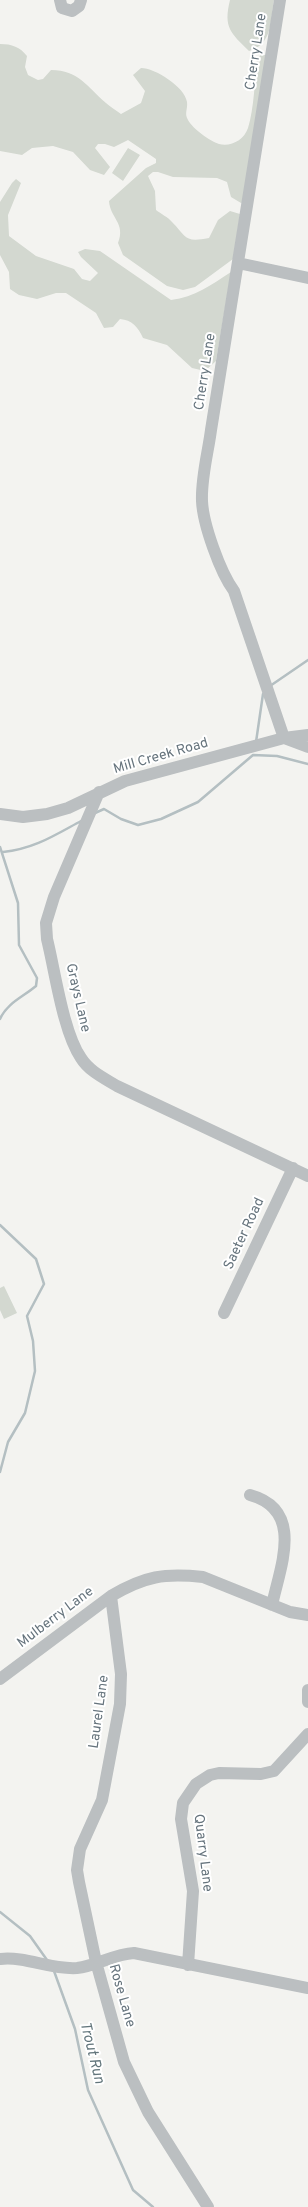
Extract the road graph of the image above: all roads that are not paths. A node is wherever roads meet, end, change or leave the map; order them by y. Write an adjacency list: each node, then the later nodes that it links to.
1 (60, 0): 2 (street)
2 (81, 0)
3 (280, 0): 4 (street, Cherry Lane)
4 (238, 263): 5 (street); 7 (street, Cherry Lane)
5 (308, 278)
6 (308, 735): 7 (street, Mill Creek Road)
7 (284, 738): 8 (street); 9 (street, Mill Creek Road)
8 (308, 747)
9 (99, 792): 10 (street, Mill Creek Road); 11 (street, Grays Lane)
10 (0, 814)
11 (293, 1168): 12 (street, Grays Lane); 13 (street, Saeter Road)
12 (308, 1176)
13 (224, 1313)
14 (250, 1496): 16 (street)
15 (111, 1596): 16 (street); 18 (street, Mulberry Lane); 23 (street, Laurel Lane)
16 (272, 1605): 17 (street)
17 (308, 1615)
18 (0, 1678)
19 (308, 1690): 20 (street)
20 (308, 1702)
21 (308, 1734): 24 (street, Quarry Lane)
22 (0, 1959): 23 (street)
23 (96, 1962): 24 (street, Rose Lane); 26 (street, Rose Lane)
24 (188, 1965): 25 (street, Rose Lane)
25 (308, 1988)
26 (208, 2207)

